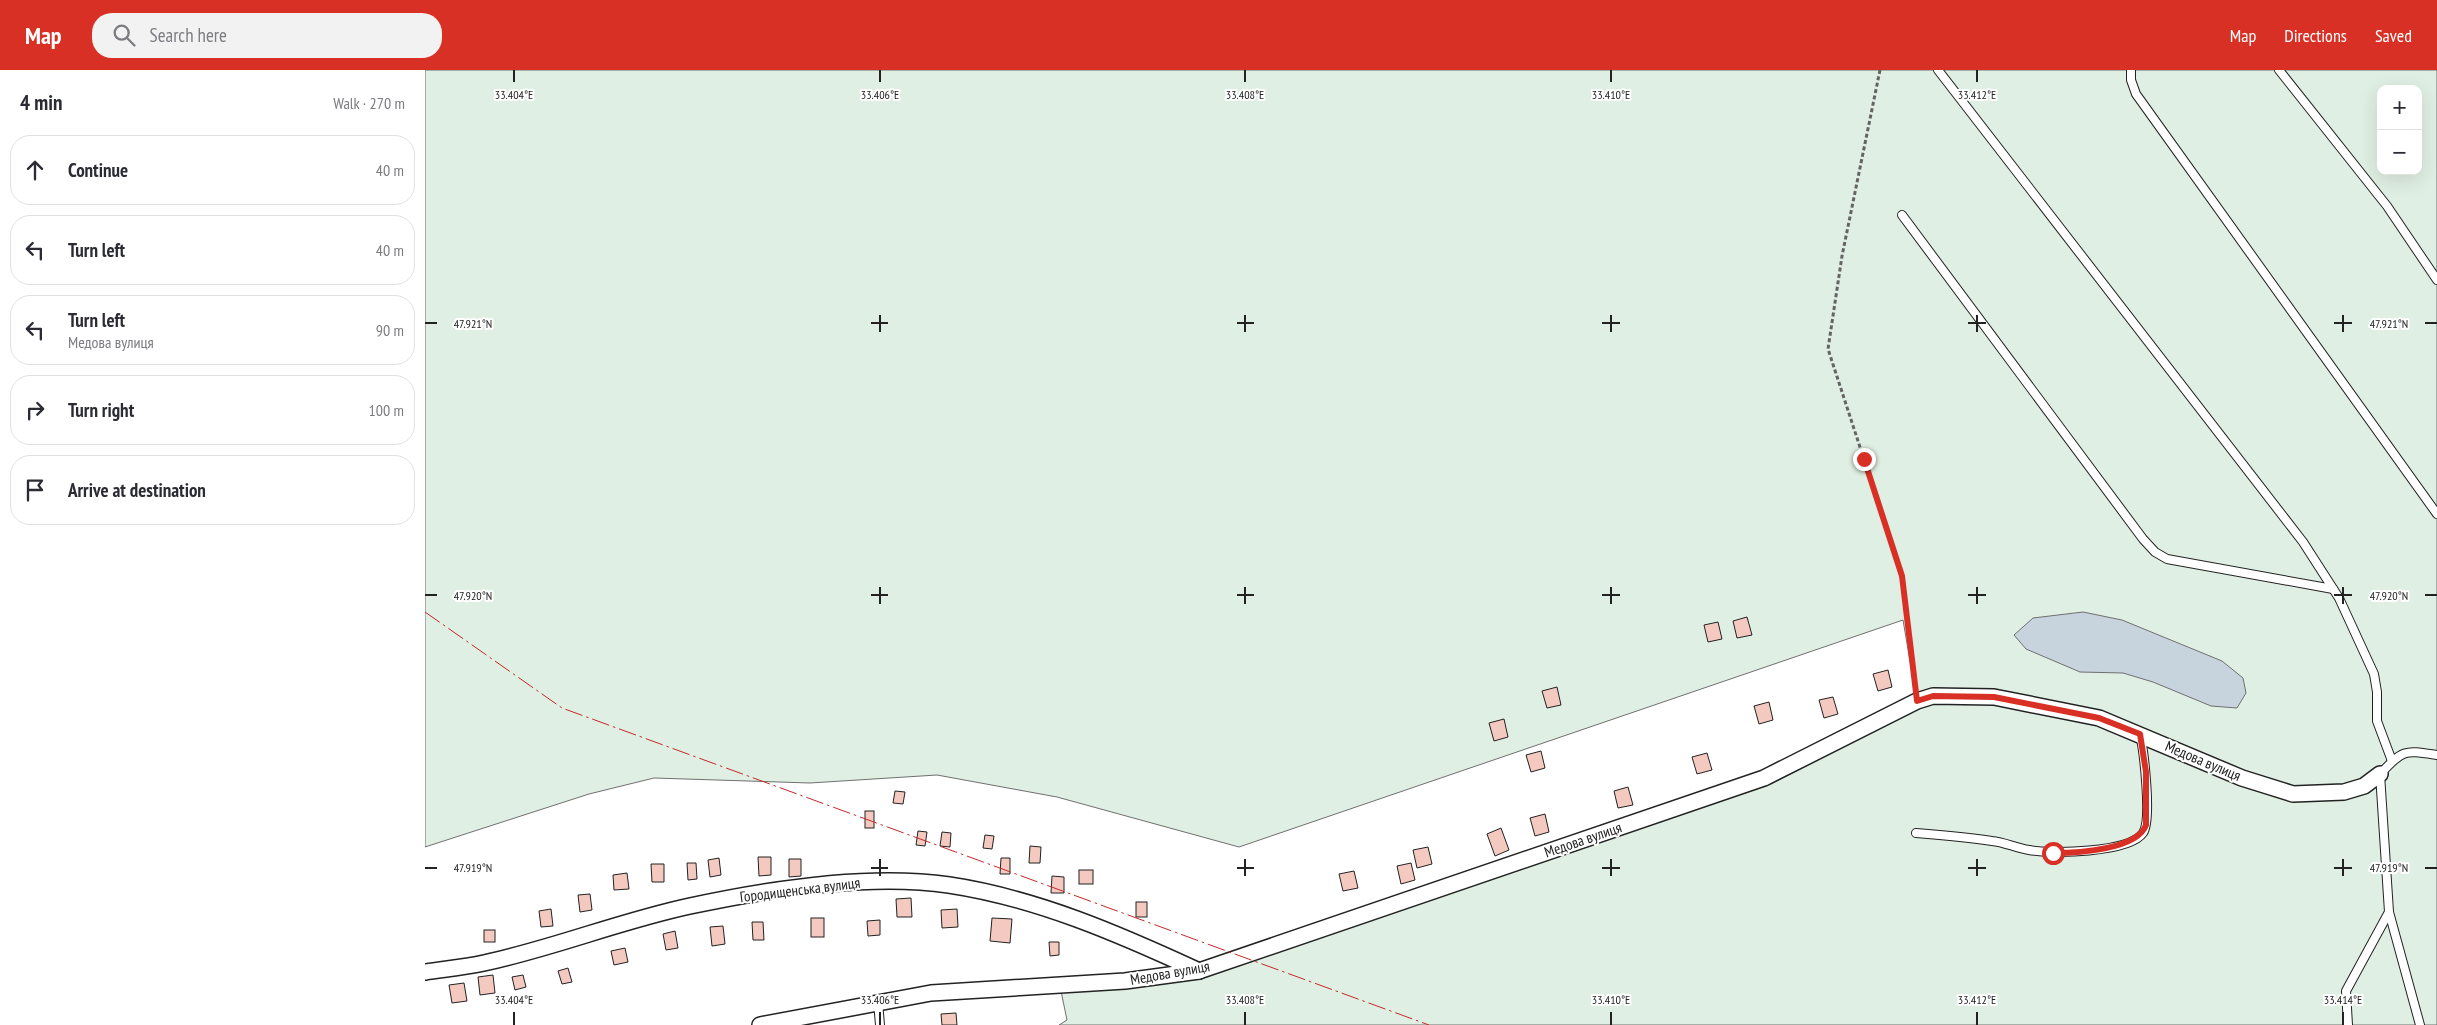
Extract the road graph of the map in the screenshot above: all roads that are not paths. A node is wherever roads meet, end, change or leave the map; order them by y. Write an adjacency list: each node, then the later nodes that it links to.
1 (1938, 70): 7 (lane)
2 (2131, 70): 6 (lane)
3 (2279, 70): 5 (lane)
4 (1902, 215): 7 (lane)
5 (2437, 280)
6 (2437, 514)
7 (2333, 589): 10 (lane)
8 (2140, 734): 11 (street, Медова вулиця); 12 (lane); 14 (street, Медова вулиця)
9 (2437, 755): 10 (lane)
10 (2392, 761): 11 (lane)
11 (2380, 774): 13 (lane)
12 (1915, 833)
13 (2389, 912): 19 (lane); 20 (lane)
14 (1199, 971): 15 (street, Городищенська вулиця); 16 (street, Медова вулиця)
15 (425, 972)
16 (877, 1002): 17 (street, Медова вулиця); 18 (lane)
17 (760, 1025)
18 (880, 1025)
19 (2348, 1025)
20 (2421, 1025)

